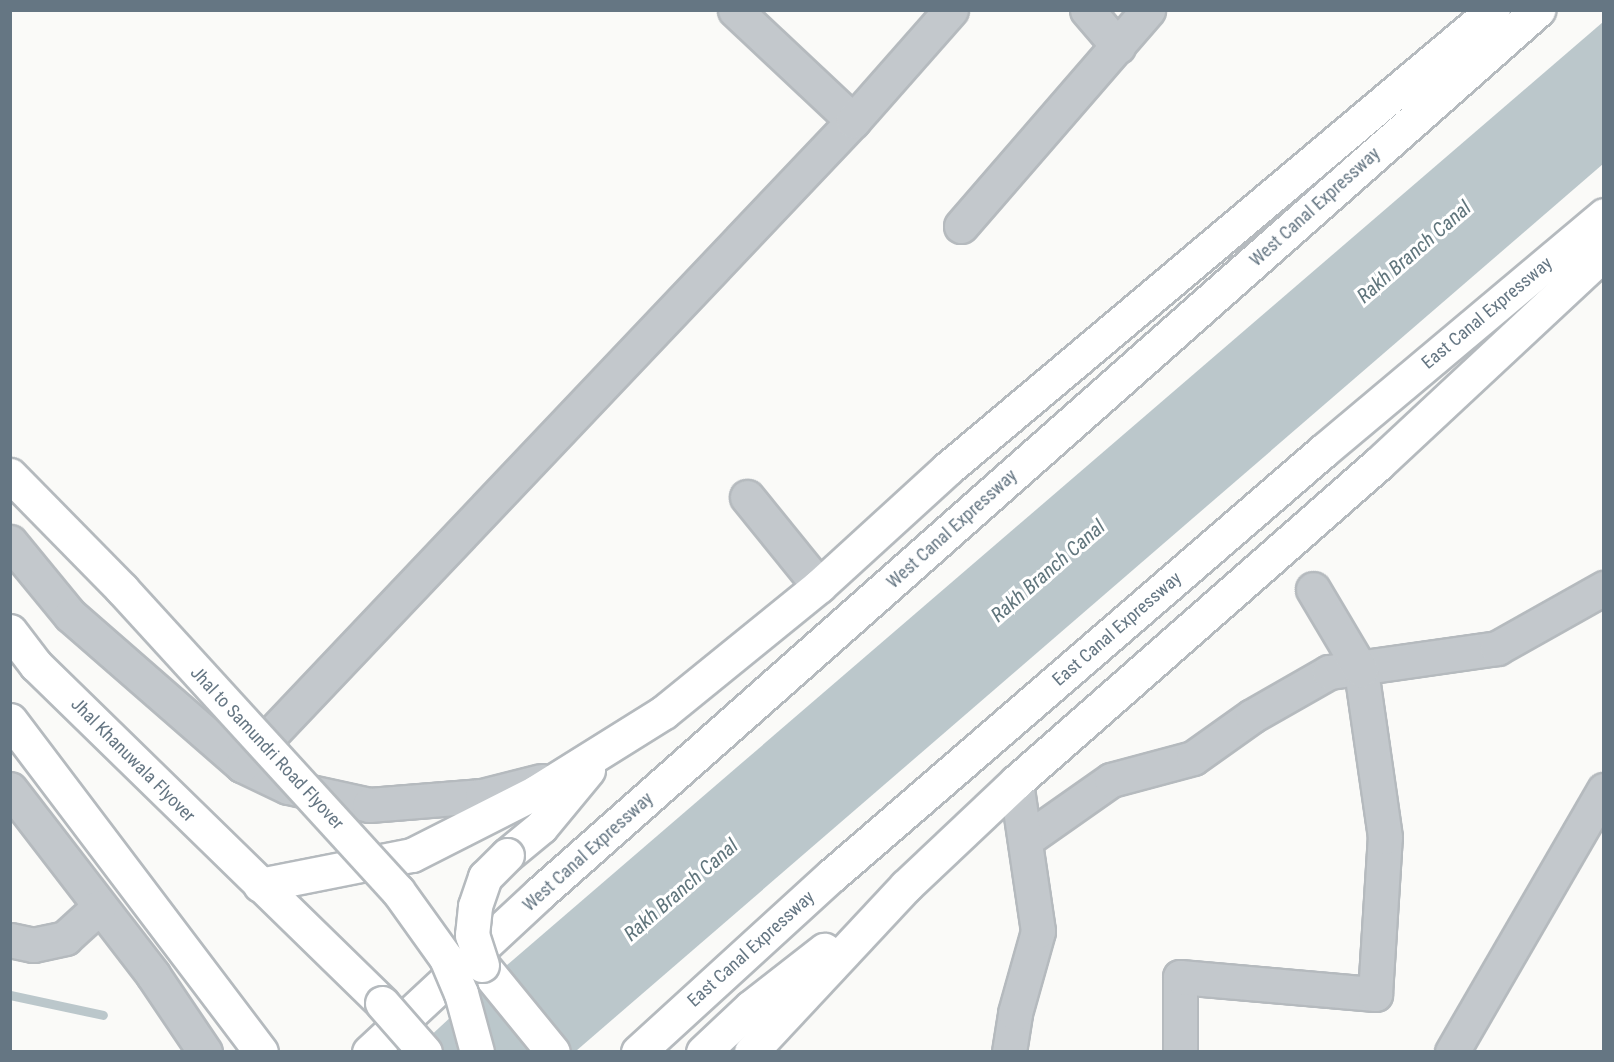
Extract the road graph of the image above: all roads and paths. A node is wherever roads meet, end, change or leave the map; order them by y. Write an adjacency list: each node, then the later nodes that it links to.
1 (735, 10): 8 (street)
2 (951, 10): 8 (street)
3 (1087, 10): 7 (street)
4 (1148, 10): 7 (street)
5 (1493, 10): 15 (main road)
6 (1538, 10): 34 (main road, West Canal Expressway)
7 (1118, 46): 10 (street)
8 (854, 121): 23 (street)
9 (1604, 215): 38 (main road, East Canal Expressway)
10 (961, 226)
11 (1604, 253): 24 (main road)
12 (10, 475): 36 (main road, Jhal to Samundri Road Flyover, bridge)
13 (747, 496): 15 (street)
14 (10, 542): 23 (street)
15 (819, 586): 20 (main road)
16 (1604, 588): 19 (street)
17 (1313, 589): 19 (street)
18 (10, 631): 28 (main road, Jhal Khanuwala Flyover)
19 (1361, 670): 27 (street); 42 (street)
20 (664, 712): 22 (main road); 23 (street)
21 (10, 720): 33 (main road)
22 (602, 754): 28 (main road); 37 (main road, bridge)
23 (242, 765)
24 (1016, 782): 27 (street); 29 (main road)
25 (10, 789): 30 (street)
26 (1604, 790): 43 (street)
27 (1027, 839): 41 (street)
28 (260, 885): 35 (main road, Jhal Khanuwala Flyover, bridge)
29 (906, 886): 39 (main road); 40 (main road)
30 (99, 907): 31 (street); 32 (street)
31 (10, 940)
32 (205, 1052)
33 (261, 1052)
34 (369, 1052)
35 (425, 1052)
36 (477, 1052)
37 (553, 1052)
38 (638, 1052)
39 (703, 1052)
40 (751, 1052)
41 (1009, 1052)
42 (1180, 1052)
43 (1452, 1052)

